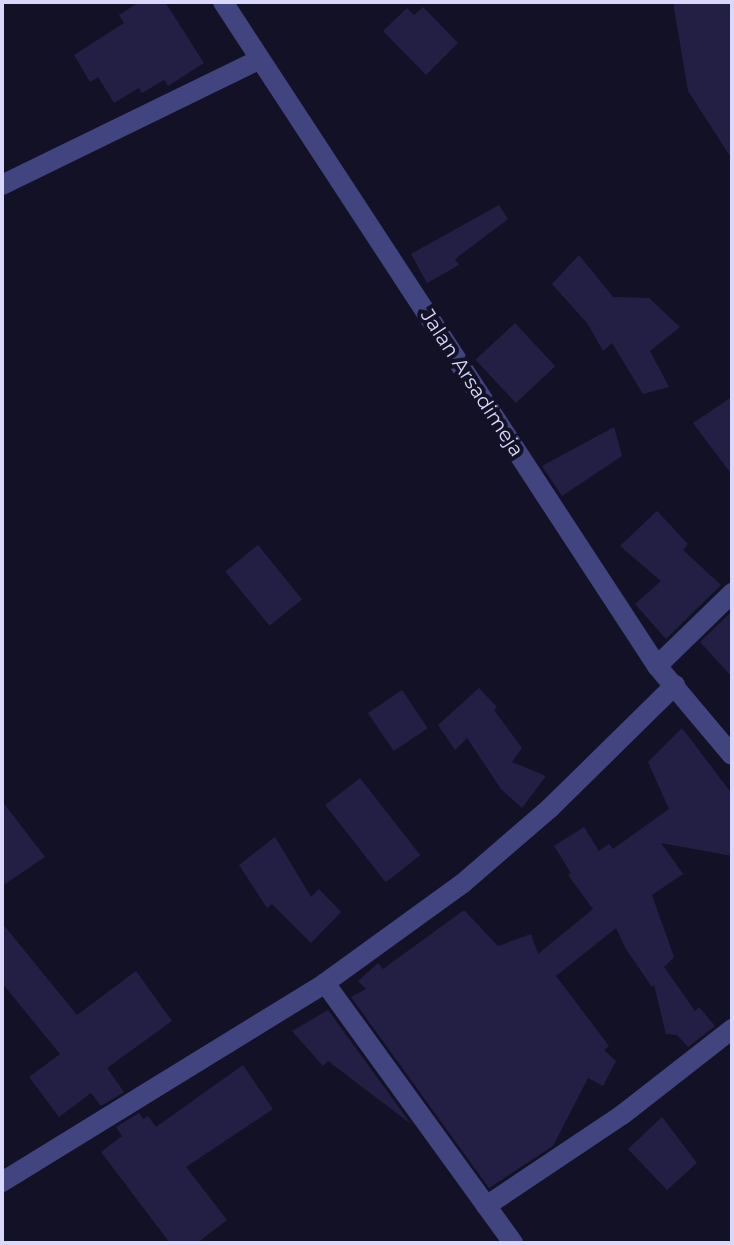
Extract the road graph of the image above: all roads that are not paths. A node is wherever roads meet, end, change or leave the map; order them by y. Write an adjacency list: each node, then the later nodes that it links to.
1 (223, 2): 2 (street, Jalan Arsadimeja)
2 (260, 59): 3 (street); 5 (street, Jalan Arsadimeja)
3 (2, 185)
4 (732, 593): 5 (street)
5 (657, 666): 6 (street, Jalan Arsadimeja)
6 (675, 685): 7 (street, Jalan Arsadimeja); 8 (street)
7 (732, 755)
8 (325, 983): 10 (street); 11 (street)
9 (732, 1029): 11 (street)
10 (2, 1182)
11 (486, 1206): 12 (street)
12 (513, 1243)

